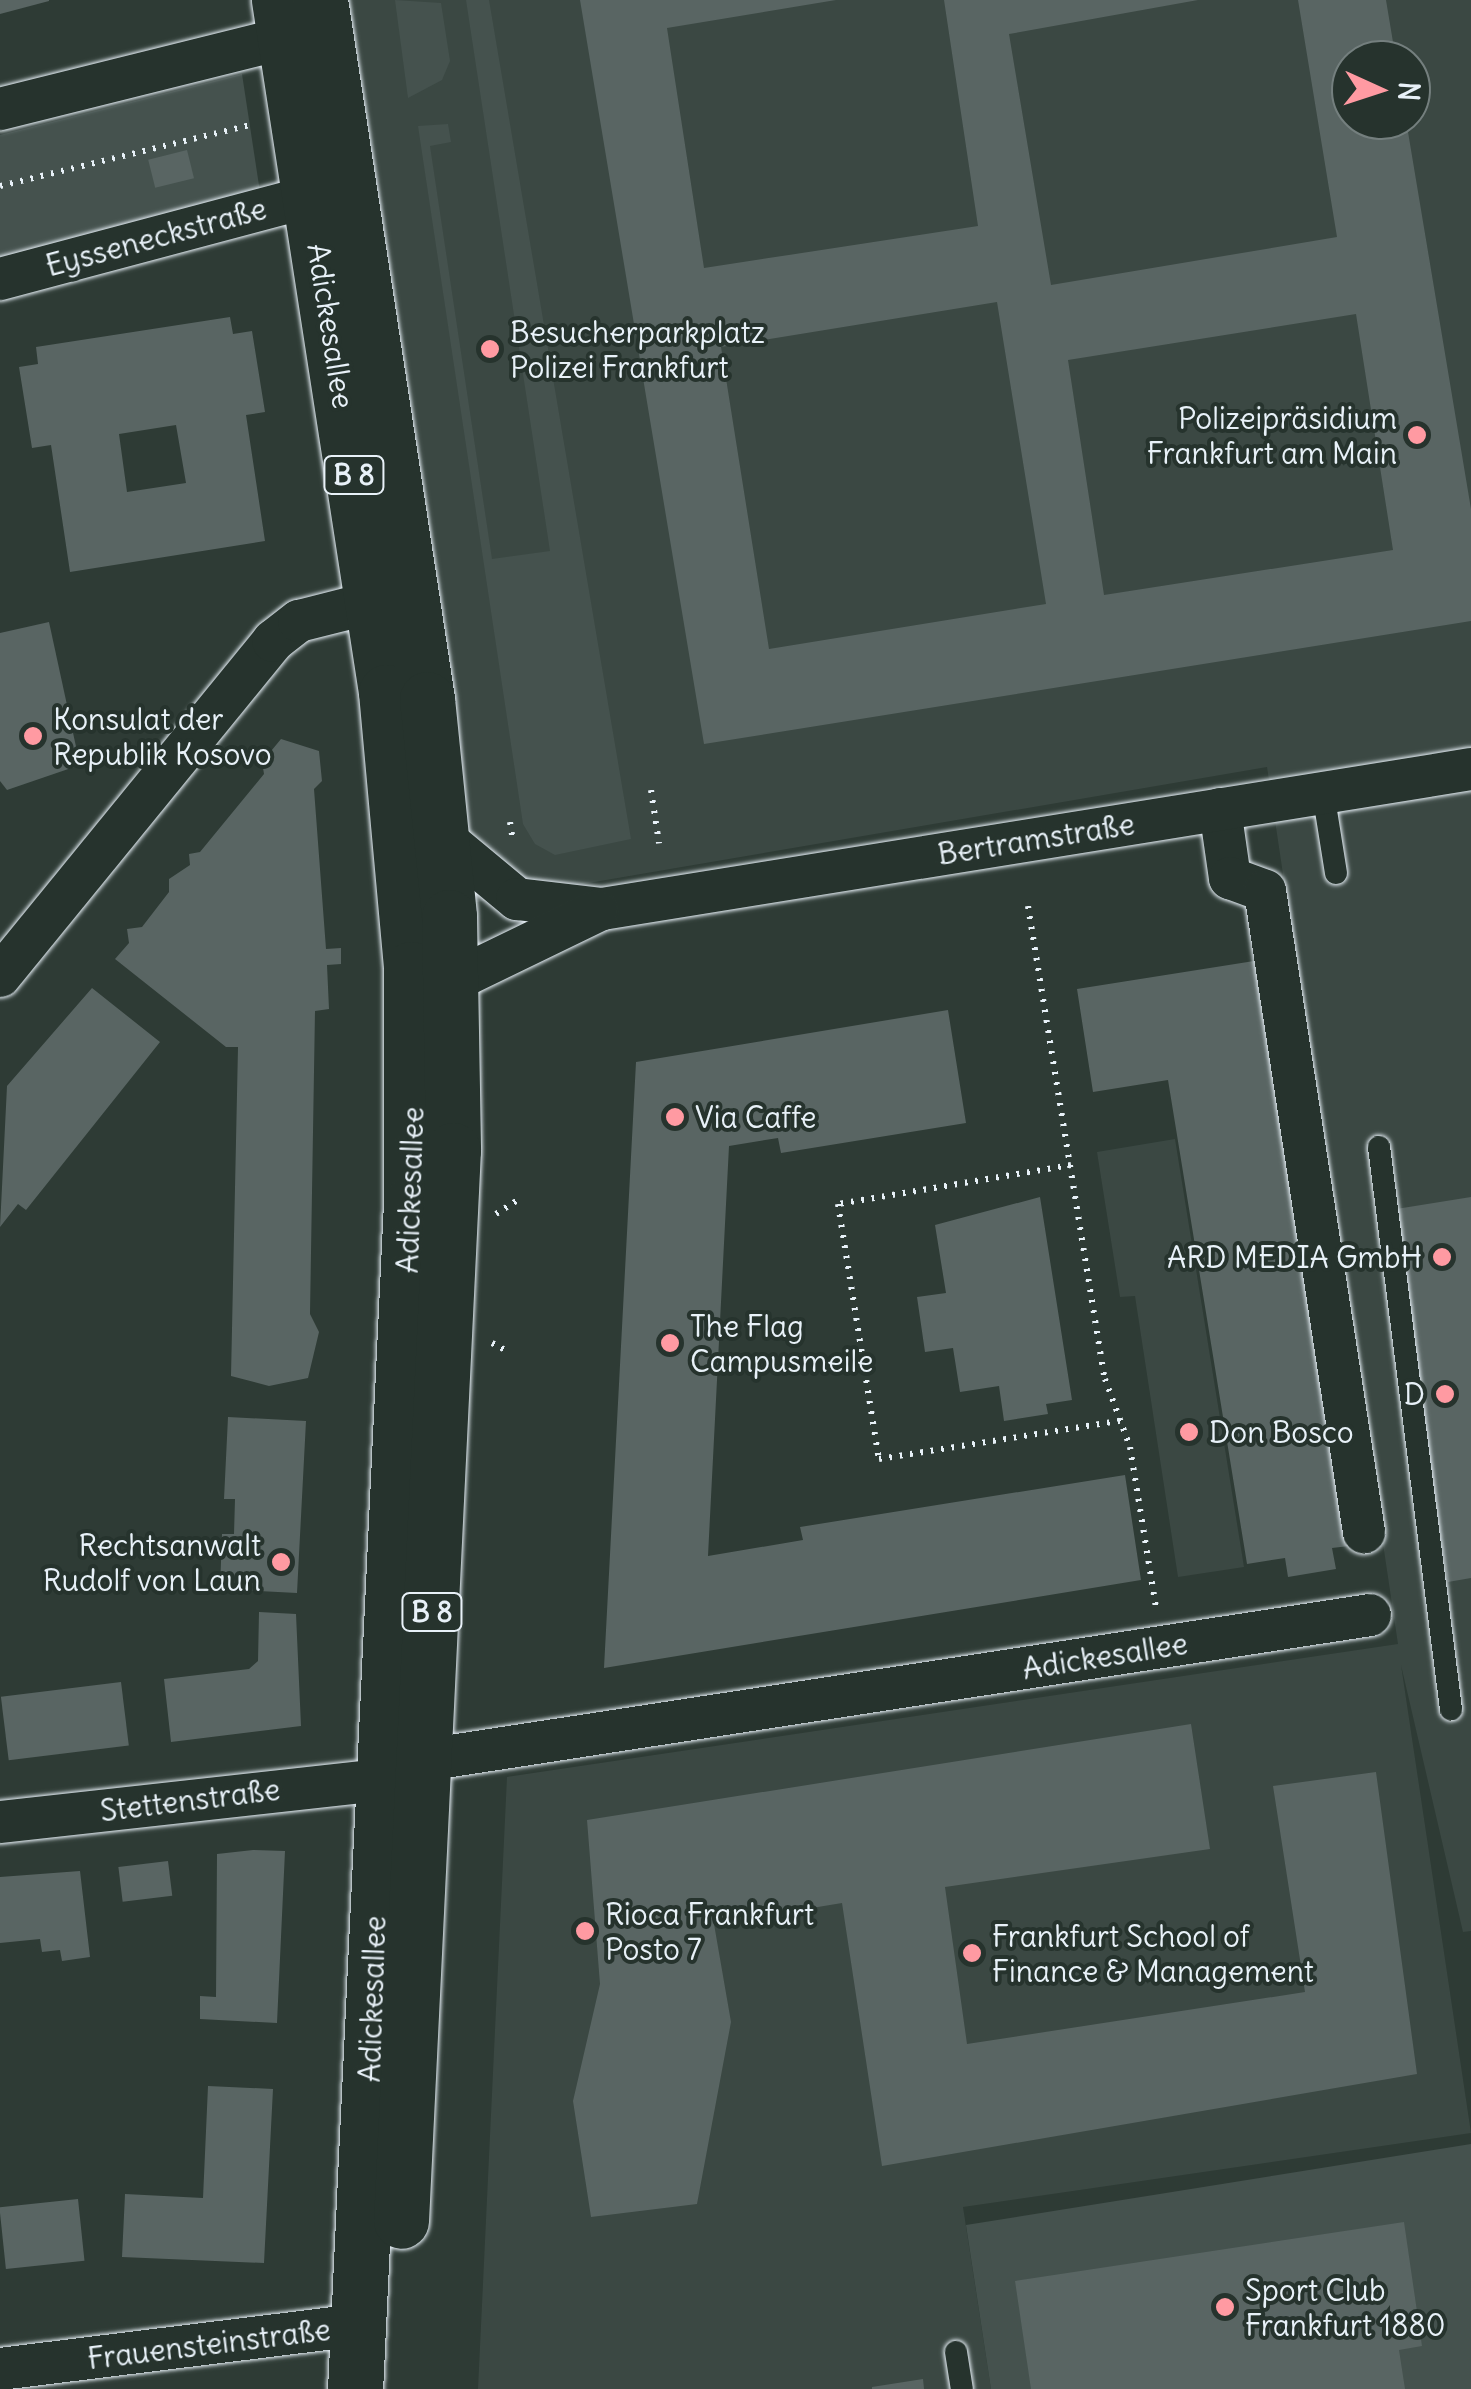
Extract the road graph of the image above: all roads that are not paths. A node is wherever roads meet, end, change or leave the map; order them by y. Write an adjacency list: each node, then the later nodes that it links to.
1 (295, 13): 2 (street); 3 (main road, Adickesallee / B 8); 9 (main road, Adickesallee / B 8)
2 (0, 108)
3 (311, 196): 4 (street, Eysseneckstraße); 5 (main road, Adickesallee / B 8)
4 (0, 279)
5 (374, 602): 12 (street); 18 (main road, Adickesallee / B 8)
6 (1471, 769): 7 (street, Bertramstraße)
7 (1323, 792): 8 (street, Bertramstraße); 10 (lane)
8 (1220, 809): 11 (street, Bertramstraße); 15 (street)
9 (442, 836): 11 (street, Bertramstraße); 13 (main road, Adickesallee / B 8)
10 (1336, 873)
11 (602, 909): 13 (street, Bertramstraße)
12 (0, 976)
13 (451, 982): 18 (main road, Adickesallee / B 8)
14 (1379, 1147): 17 (lane)
15 (1364, 1532)
16 (1370, 1615): 18 (street, Adickesallee)
17 (1451, 1709)
18 (403, 1770): 19 (street, Stettenstraße); 20 (main road, Adickesallee / B 8); 24 (main road, Adickesallee / B 8)
19 (0, 1822)
20 (359, 2325): 22 (street, Frauensteinstraße); 23 (main road, Adickesallee / B 8)
21 (956, 2352): 25 (lane)
22 (0, 2370)
23 (356, 2389)
24 (394, 2389)
25 (962, 2389)

